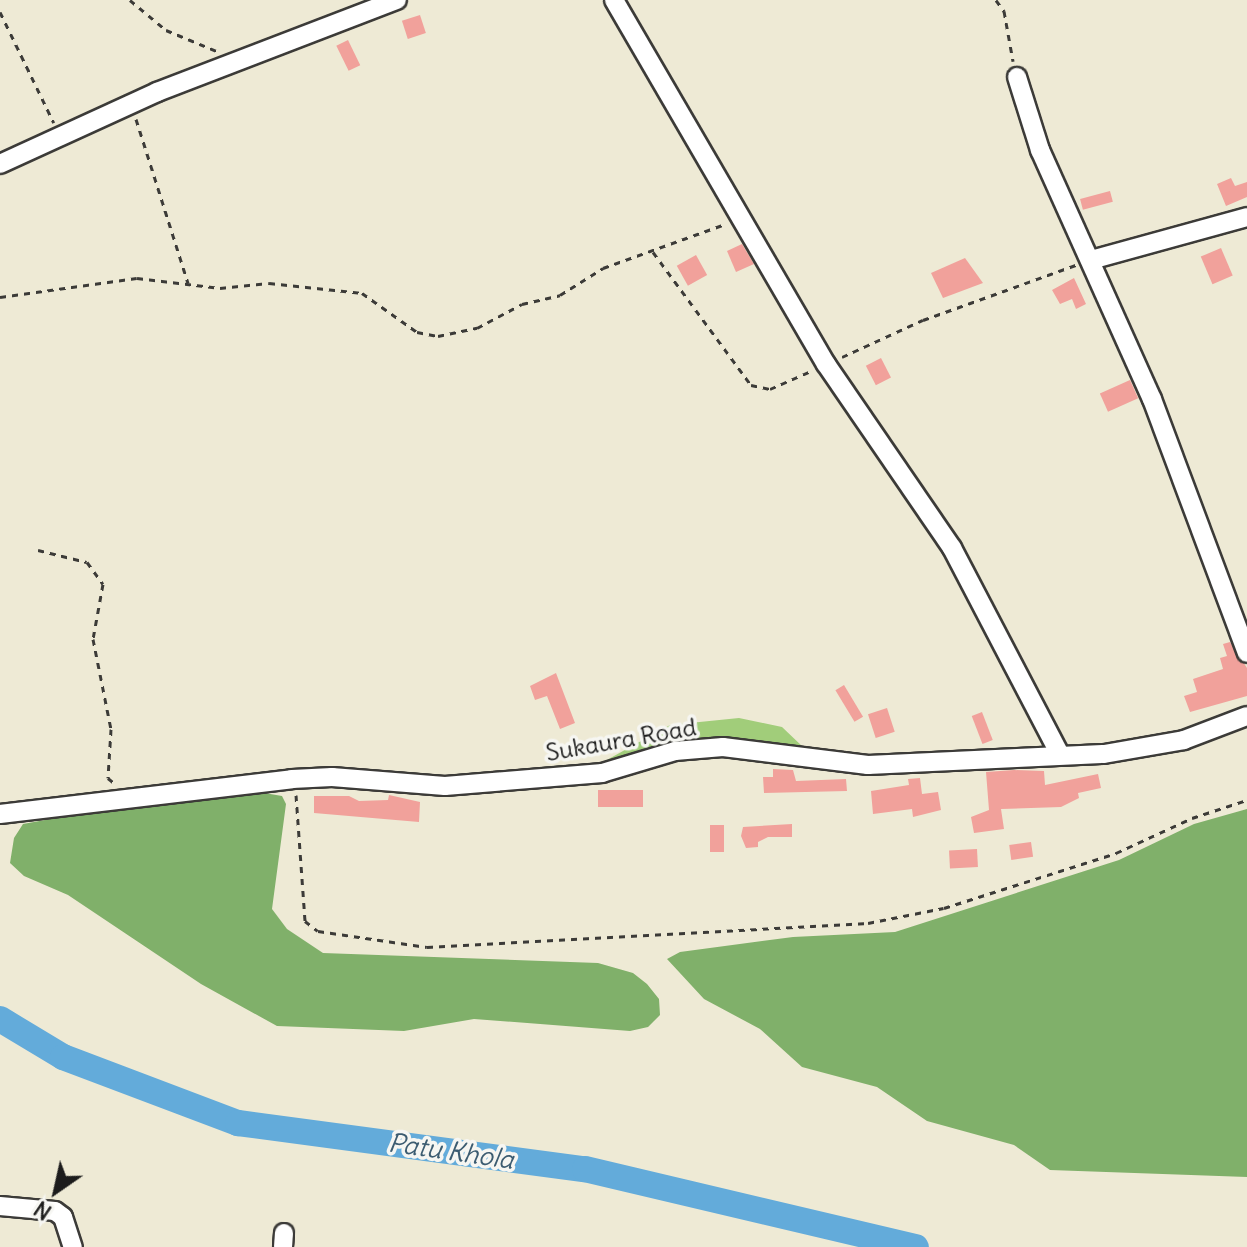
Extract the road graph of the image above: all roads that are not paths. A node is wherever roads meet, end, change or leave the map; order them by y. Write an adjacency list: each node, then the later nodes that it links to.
1 (397, 0): 4 (street)
2 (614, 0): 9 (street)
3 (1017, 77): 6 (street)
4 (0, 164)
5 (1247, 217): 6 (street)
6 (1091, 260): 7 (street)
7 (1247, 653)
8 (1247, 716): 9 (street, Sukaura Road)
9 (1060, 755): 10 (street, Sukaura Road)
10 (0, 814)
11 (0, 1206): 12 (street)
12 (73, 1247)

